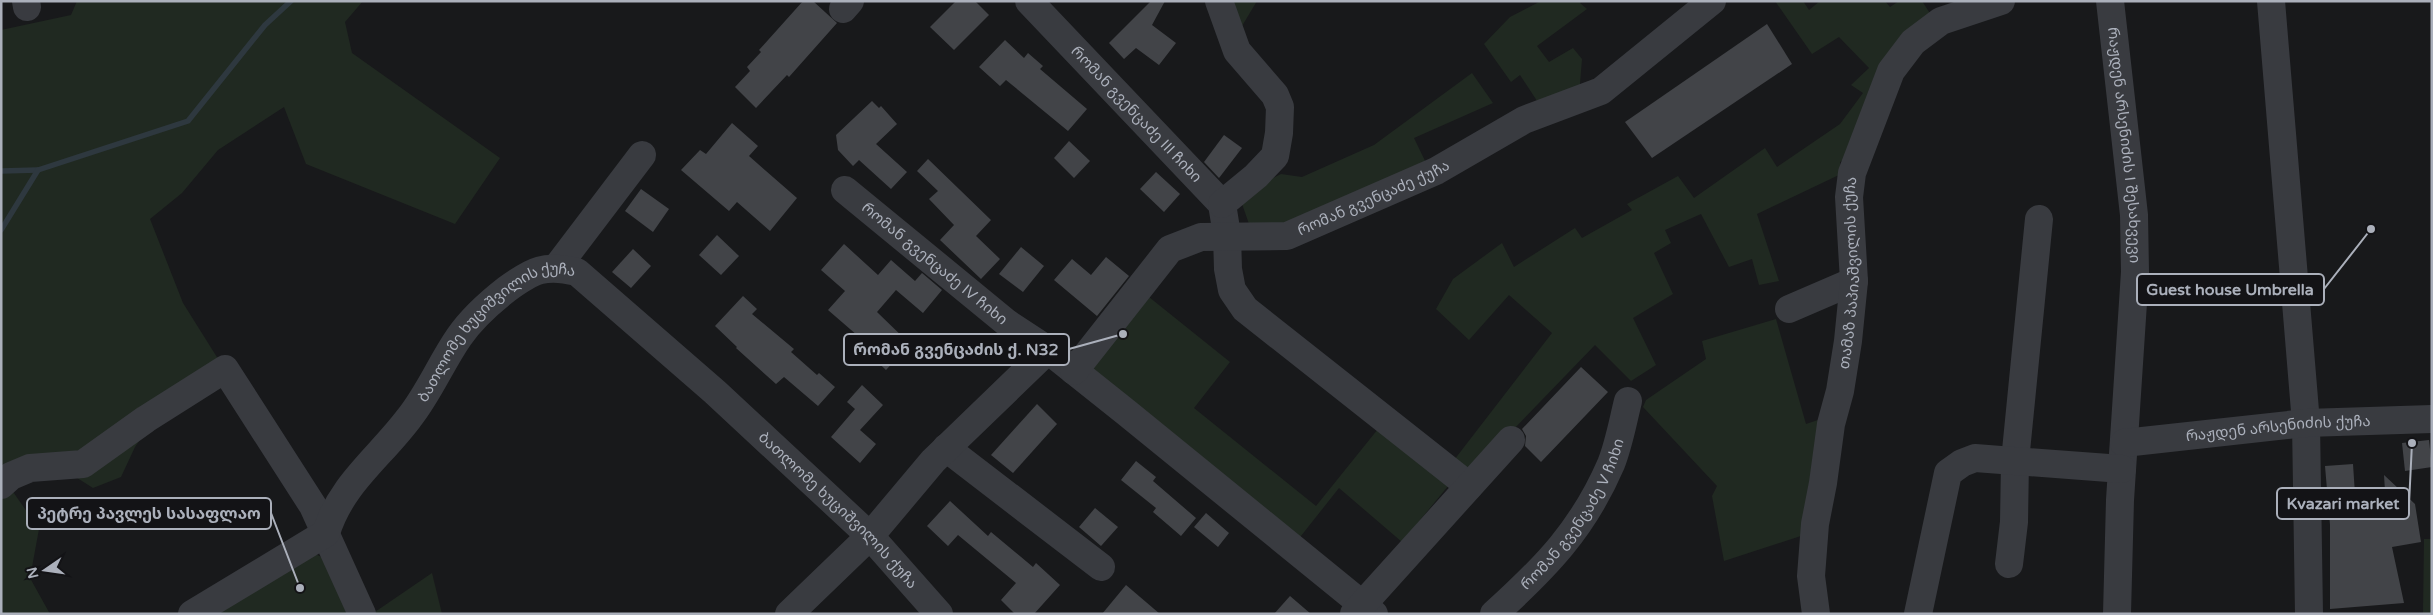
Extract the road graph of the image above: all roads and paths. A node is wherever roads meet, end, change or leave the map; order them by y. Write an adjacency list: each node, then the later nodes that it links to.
1 (1030, 1): 9 (street, რომან გვენცაძე III ჩიხი)
2 (1219, 1): 9 (street)
3 (1712, 1): 11 (street, რომან გვენცაძე ქუჩა)
4 (2001, 1): 13 (street, თამაზ პაპიაშვილის ქუჩა)
5 (2110, 1): 22 (street, რაჟდენ არსენიძის I შესახვევი)
6 (2271, 1): 19 (street)
7 (642, 155): 12 (street)
8 (845, 190): 15 (street, რომან გვენცაძე IV ჩიხი)
9 (1222, 204): 11 (street)
10 (2039, 219): 23 (street)
11 (1227, 235): 16 (street, რომან გვენცაძე ქუჩა); 25 (street)
12 (557, 267): 26 (street, ბათლომე ხუციშვილის ქუჩა); 27 (street, ბათლომე ხუციშვილის ქუჩა)
13 (1854, 281): 14 (street); 36 (street, თამაზ პაპიაშვილის ქუჩა)
14 (1789, 309)
15 (1048, 350): 16 (street, რომან გვენცაძე IV ჩიხი); 21 (street)
16 (1074, 371): 30 (street)
17 (1628, 401): 35 (street, რომან გვენცაძე V ჩიხი)
18 (2432, 419): 19 (street, რაჟდენ არსენიძის ქუჩა)
19 (2306, 423): 22 (street, რაჟდენ არსენიძის ქუჩა); 39 (street)
20 (1511, 440): 25 (street)
21 (946, 448): 27 (street); 29 (street)
22 (2123, 456): 23 (street, რაჟდენ არსენიძის ქუჩა); 38 (street, რაჟდენ არსენიძის I შესახვევი)
23 (2015, 461): 28 (street); 37 (street, რაჟდენ არსენიძის ქუჩა)
24 (1, 485): 26 (street)
25 (1469, 486): 30 (street)
26 (326, 534): 31 (street); 32 (street)
27 (870, 536): 33 (street); 34 (street, ბათლომე ხუციშვილის ქუჩა)
28 (2009, 564)
29 (1101, 567)
30 (1364, 611)
31 (192, 614)
32 (362, 614)
33 (789, 614)
34 (939, 614)
35 (1494, 614)
36 (1816, 614)
37 (1918, 614)
38 (2117, 614)
39 (2309, 614)

